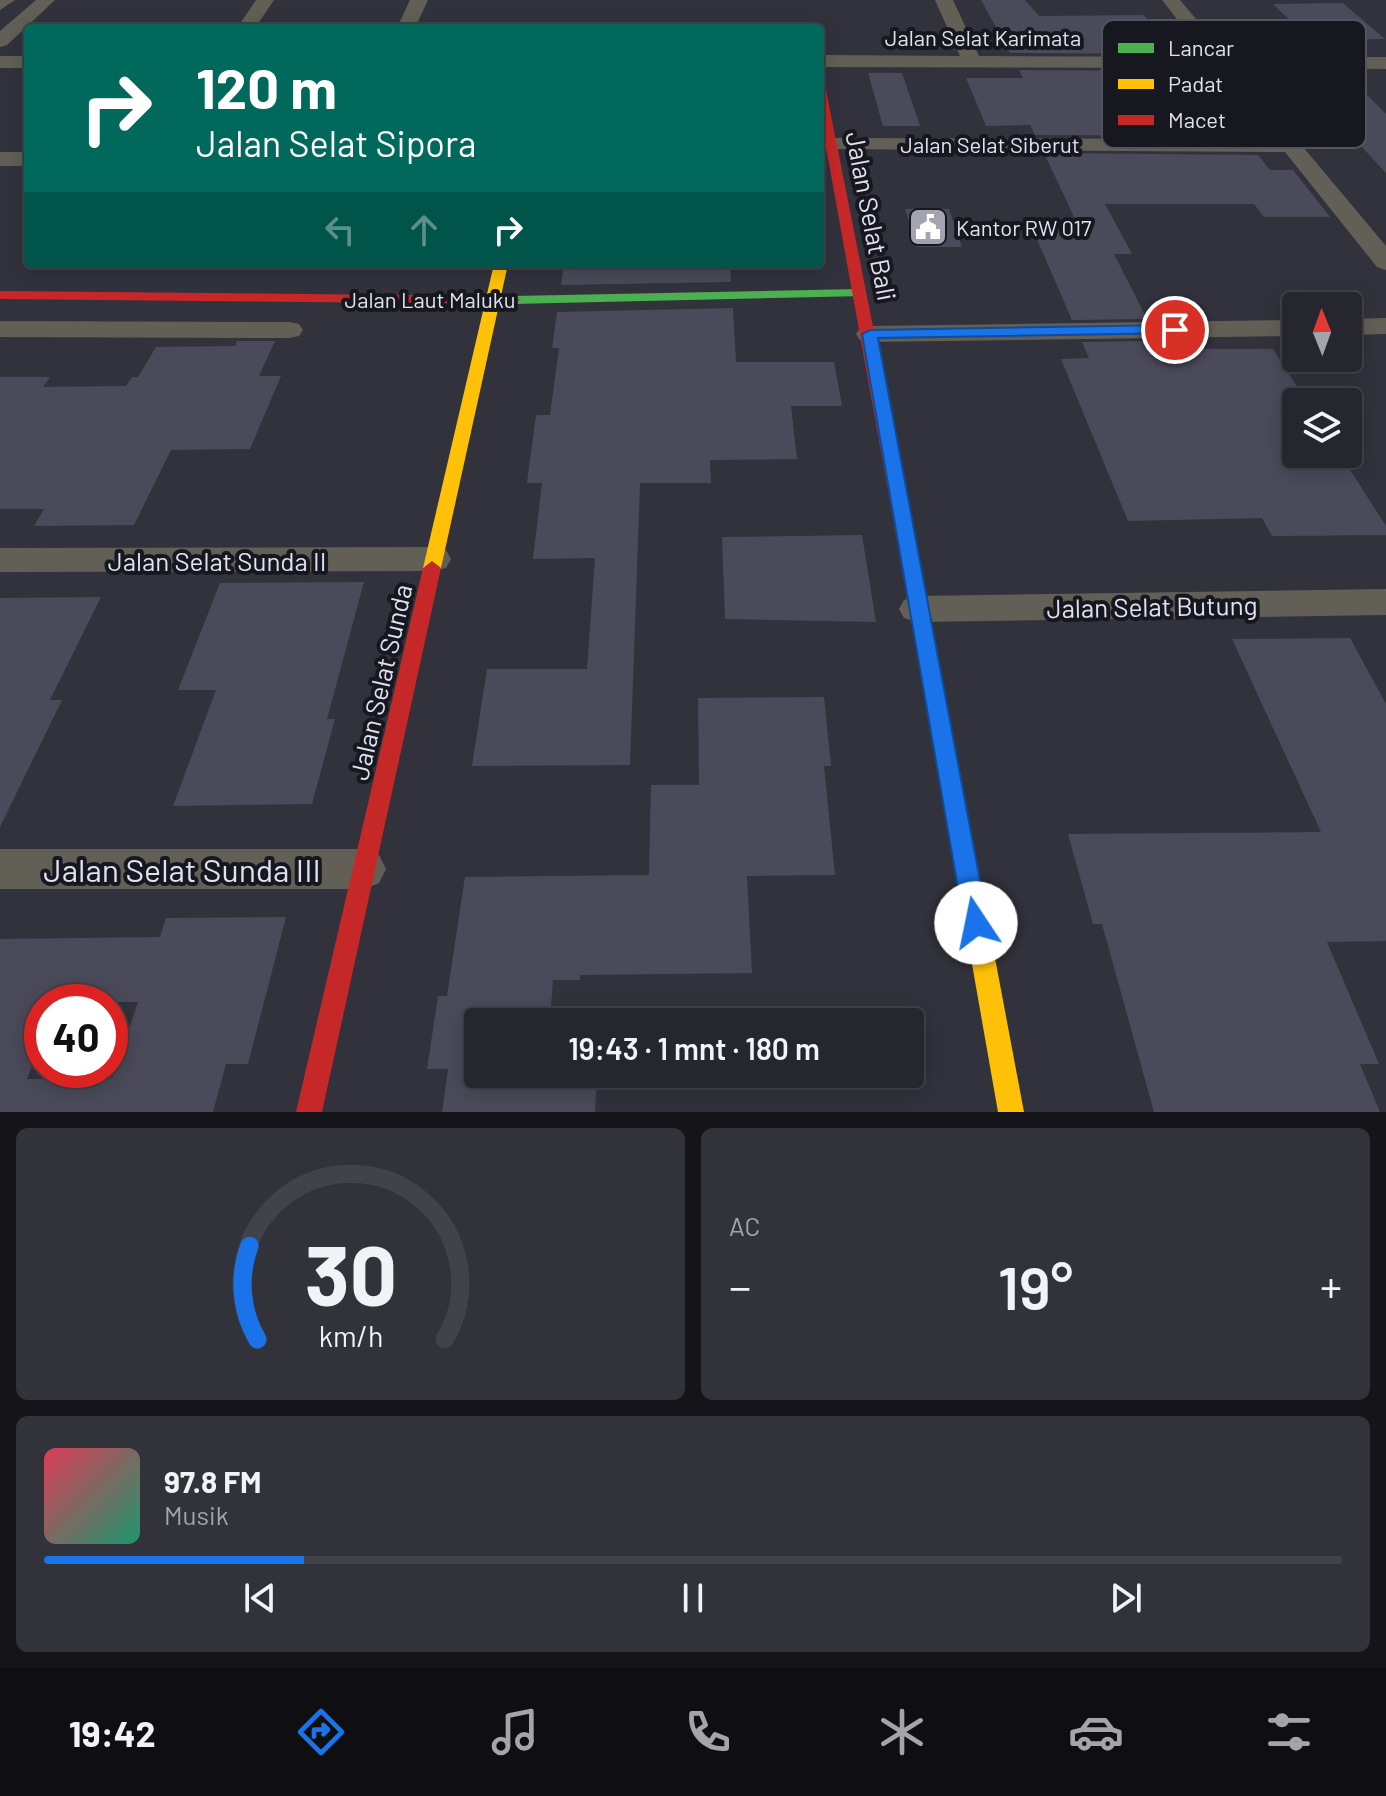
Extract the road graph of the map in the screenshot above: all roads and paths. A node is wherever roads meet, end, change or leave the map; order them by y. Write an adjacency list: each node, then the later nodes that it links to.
1 (6, 0): 7 (street)
2 (46, 0): 11 (street)
3 (265, 0): 9 (street)
4 (419, 0): 10 (street)
5 (944, 0): 12 (street)
6 (1171, 0): 8 (street)
7 (0, 5)
8 (1188, 20)
9 (249, 24)
10 (408, 24)
11 (0, 41)
12 (971, 60): 13 (street, Jalan Selat Karimata); 14 (street, Jalan Selat Karimata)
13 (1102, 60)
14 (824, 61)
15 (0, 62): 16 (street)
16 (24, 62)
17 (1366, 63): 18 (street, Jalan Selat Karimata)
18 (1386, 63)
19 (824, 106): 20 (street, Jalan Selat Bali)
20 (831, 144): 21 (street, Jalan Selat Siberut); 27 (street, Jalan Selat Bali)
21 (1102, 145)
22 (1295, 148): 25 (street)
23 (0, 159): 24 (street)
24 (24, 159)
25 (1386, 262)
26 (500, 268): 29 (street, Jalan Selat Sunda)
27 (859, 293): 29 (street, Jalan Laut Maluku); 35 (street, Jalan Selat Bali)
28 (0, 295): 29 (street, Jalan Laut Maluku)
29 (493, 300): 36 (street, Jalan Selat Sunda)
30 (1386, 326): 31 (street)
31 (1362, 327)
32 (1282, 328): 35 (street)
33 (0, 329): 34 (street)
34 (289, 330)
35 (870, 334): 39 (street, Jalan Selat Bali)
36 (434, 559): 37 (street, Jalan Selat Sunda II); 41 (street, Jalan Selat Sunda)
37 (0, 560)
38 (1383, 608): 39 (street, Jalan Selat Butung)
39 (917, 609): 43 (street, Jalan Selat Bali)
40 (0, 869): 41 (street, Jalan Selat Sunda III)
41 (364, 869): 42 (street, Jalan Selat Sunda)
42 (309, 1112)
43 (1011, 1112)

